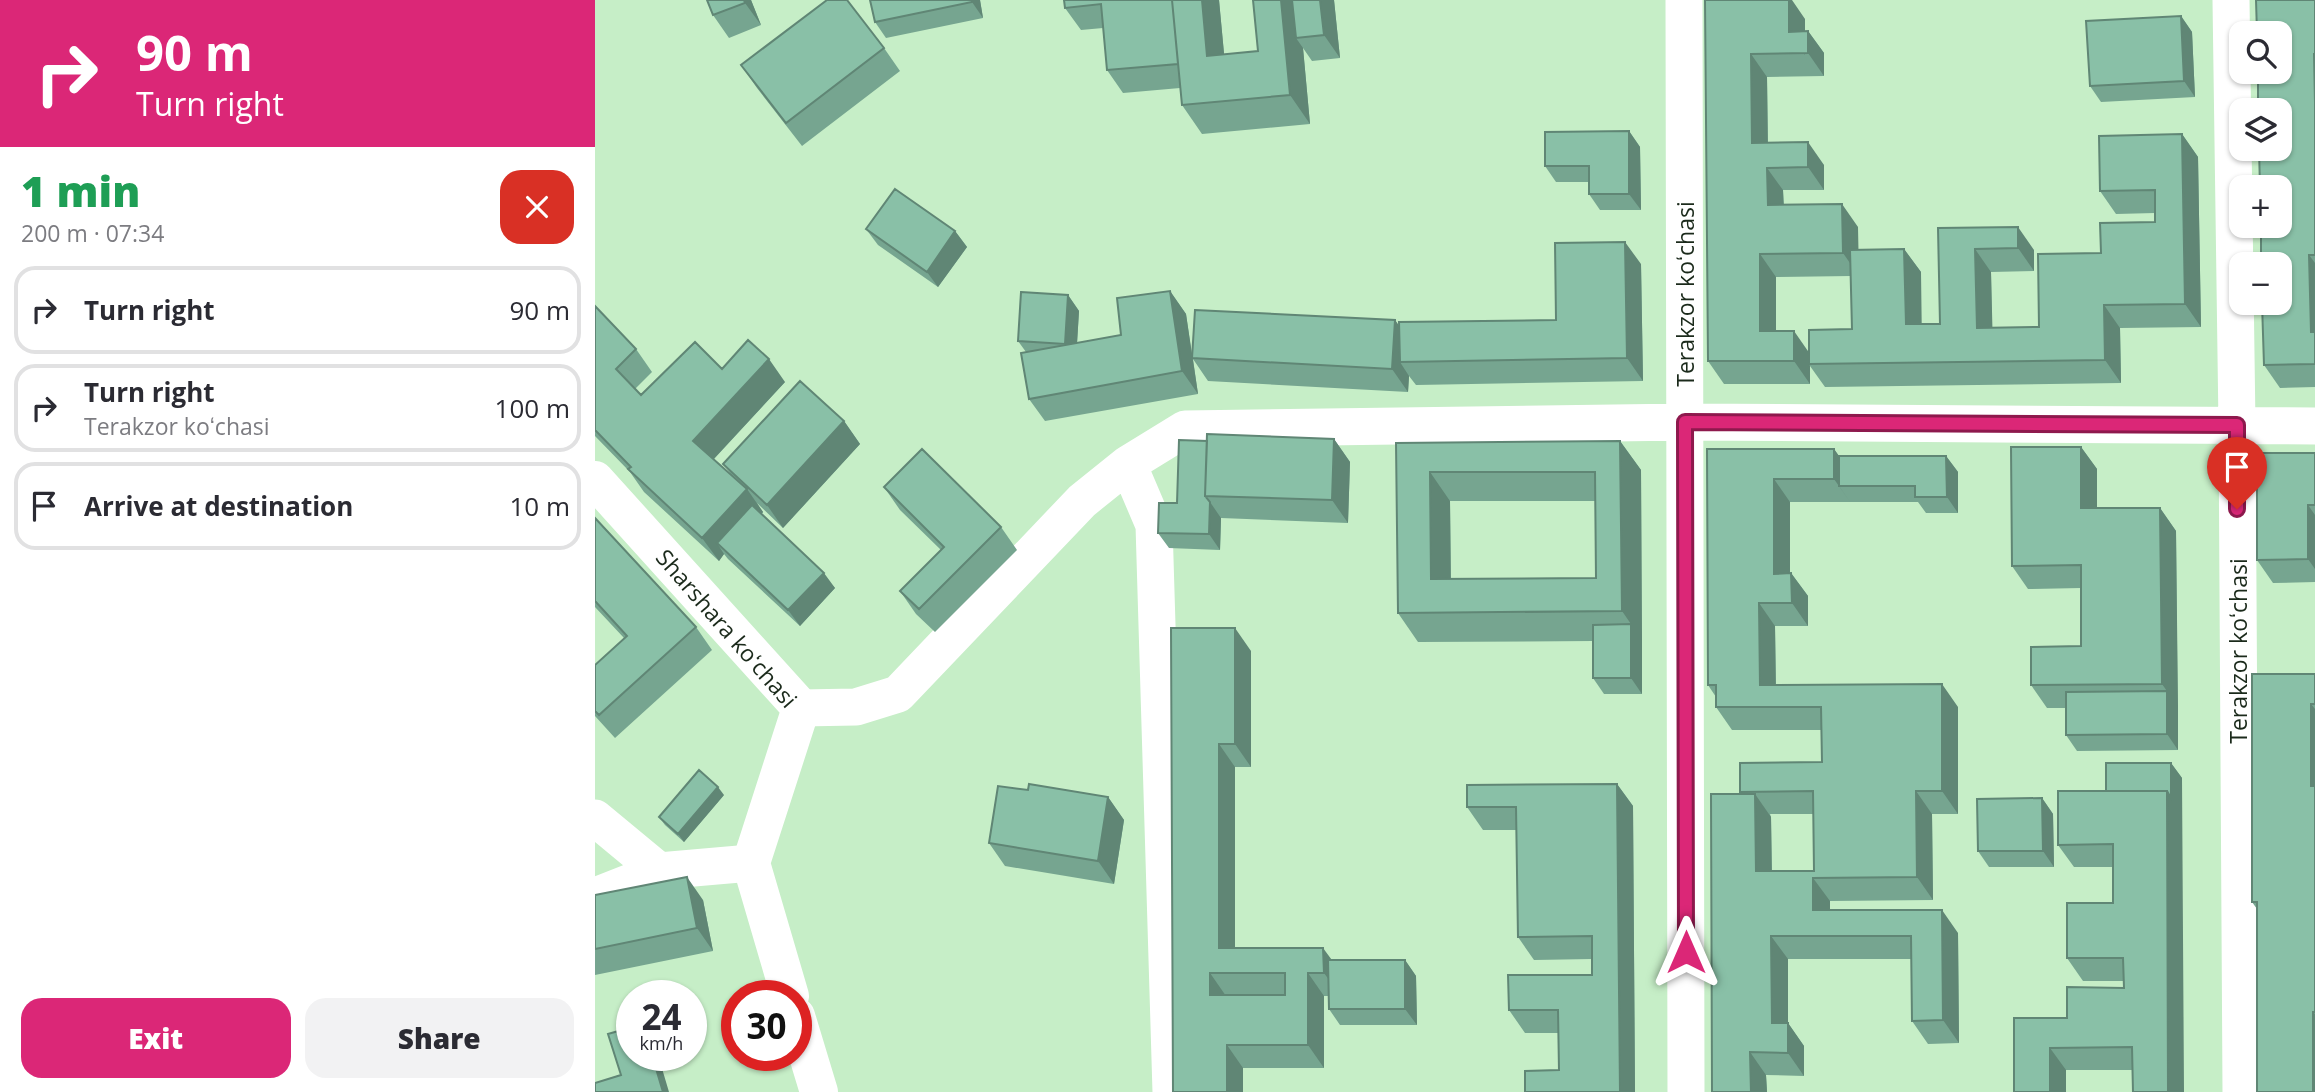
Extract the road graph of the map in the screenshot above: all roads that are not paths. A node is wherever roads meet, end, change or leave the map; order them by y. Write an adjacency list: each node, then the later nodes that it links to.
1 (1684, 0): 3 (street, Terakzor koʻchasi)
2 (2231, 0): 4 (street, Terakzor koʻchasi)
3 (1685, 422): 4 (street); 6 (street); 17 (street, Terakzor koʻchasi)
4 (2237, 425): 5 (street); 18 (street, Terakzor koʻchasi)
5 (2315, 426)
6 (1128, 464): 8 (street); 16 (street)
7 (595, 480): 8 (street, Sharshara koʻchasi)
8 (801, 708): 10 (street, Sharshara koʻchasi)
9 (595, 818): 11 (street)
10 (751, 863): 11 (street); 13 (street)
11 (659, 871): 12 (street)
12 (595, 896)
13 (785, 980)
14 (812, 1071): 15 (street)
15 (818, 1092)
16 (1171, 1092)
17 (1686, 1092)
18 (2241, 1092)

